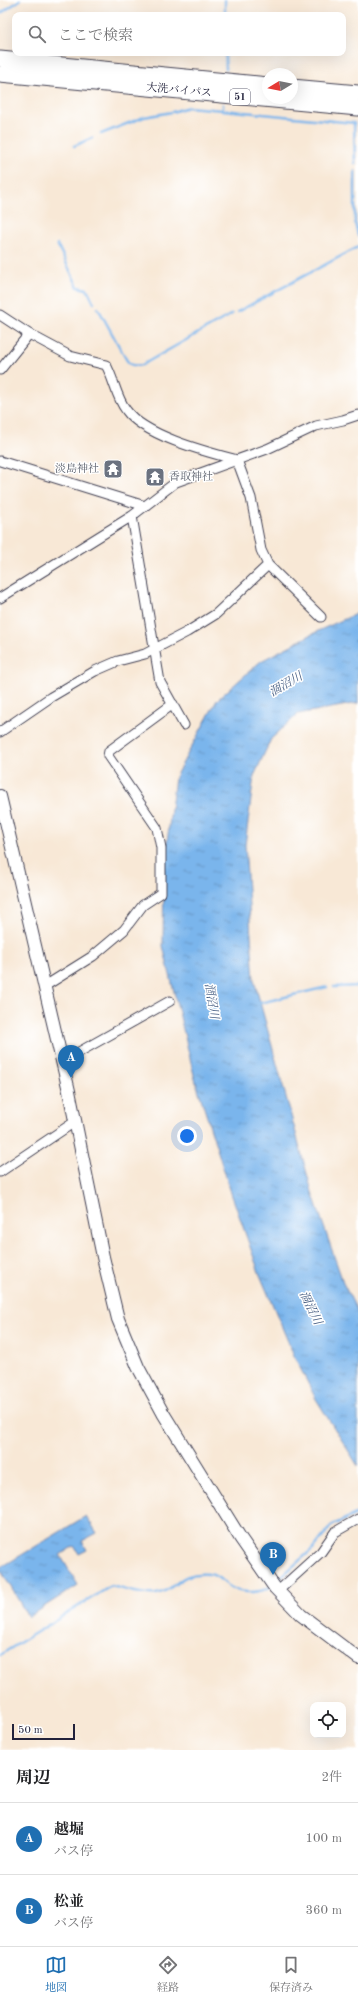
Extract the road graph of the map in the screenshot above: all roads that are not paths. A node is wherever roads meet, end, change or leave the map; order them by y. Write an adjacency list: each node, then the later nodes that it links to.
1 (0, 59): 3 (highway, 大洗バイパス / 51)
2 (0, 74): 6 (highway, 大洗バイパス / 51)
3 (262, 84)
4 (298, 88): 5 (highway)
5 (358, 94)
6 (358, 108)
7 (0, 315): 8 (street)
8 (29, 334): 9 (street); 11 (street)
9 (0, 370)
10 (358, 415): 11 (street)
11 (237, 460): 13 (street); 15 (street)
12 (0, 461): 13 (street)
13 (145, 506): 14 (street)
14 (132, 516): 16 (street); 18 (street)
15 (268, 565): 17 (street); 18 (street)
16 (0, 598)
17 (321, 617)
18 (154, 650): 19 (street); 21 (street)
19 (173, 704): 20 (street); 23 (street)
20 (184, 725)
21 (0, 732)
22 (0, 796): 23 (street)
23 (45, 986): 25 (street)
24 (170, 1001): 25 (street)
25 (63, 1061): 26 (street)
26 (76, 1121): 27 (street); 29 (street)
27 (0, 1172)
28 (358, 1519): 29 (street)
29 (278, 1590): 30 (street)
30 (358, 1658)

